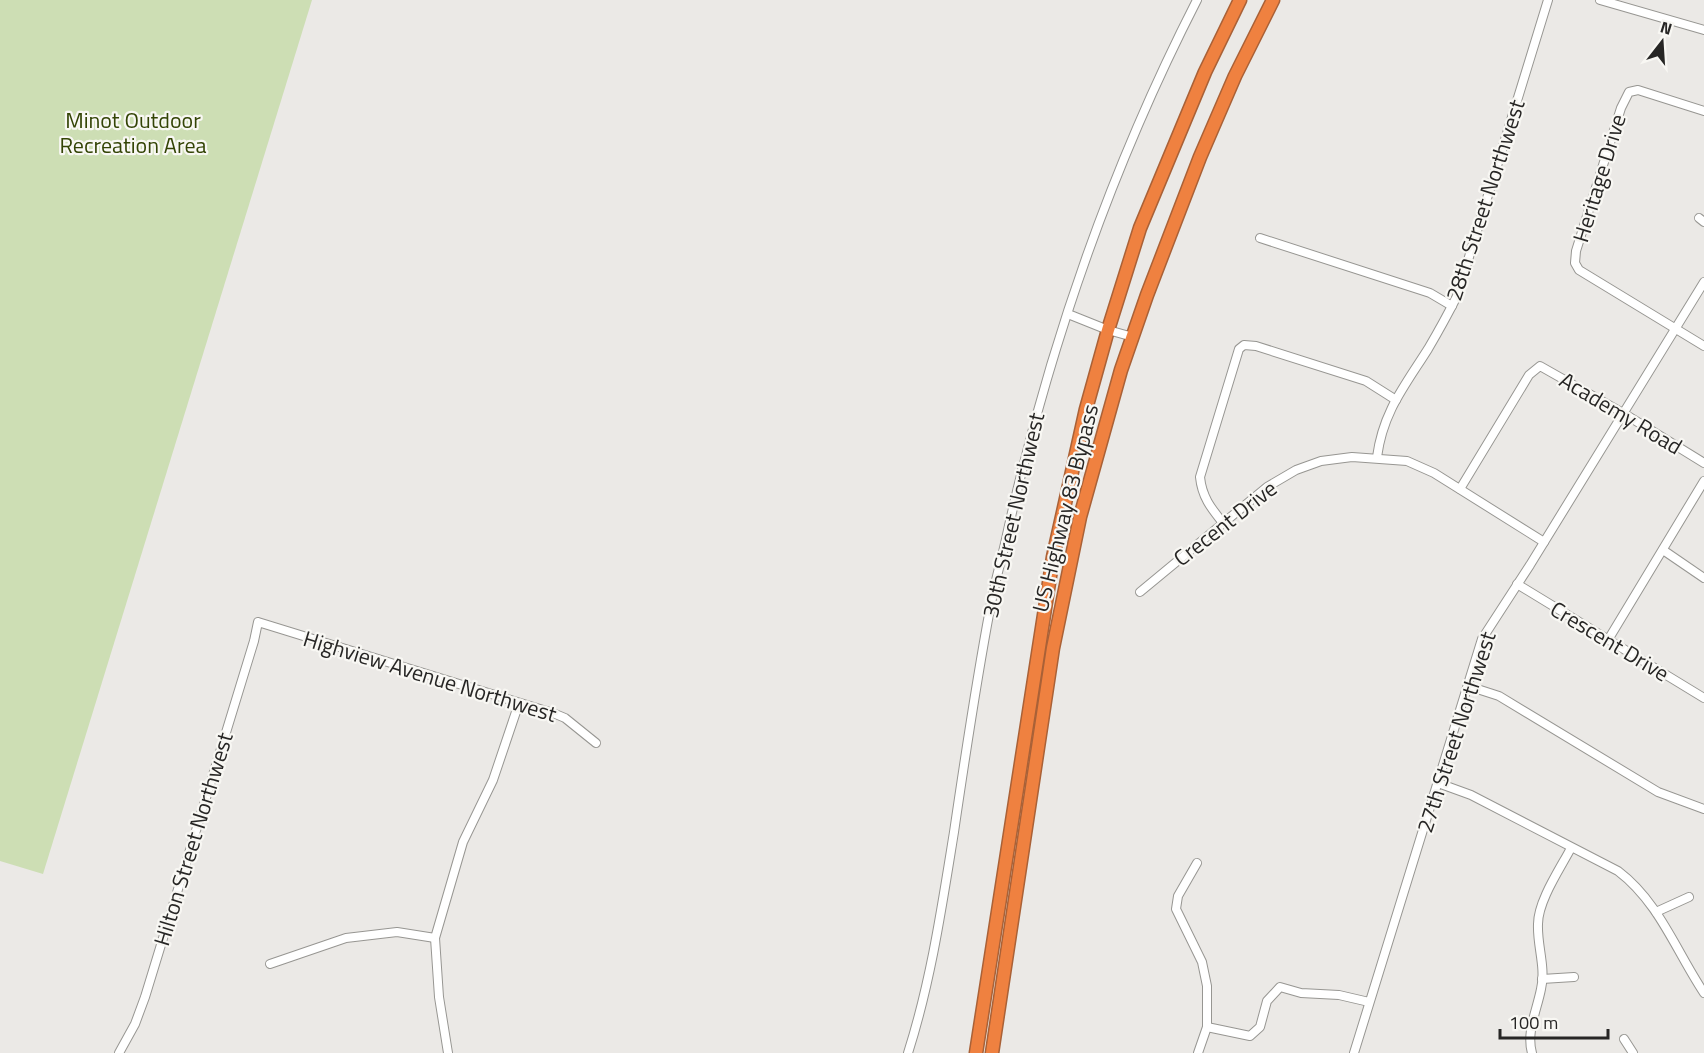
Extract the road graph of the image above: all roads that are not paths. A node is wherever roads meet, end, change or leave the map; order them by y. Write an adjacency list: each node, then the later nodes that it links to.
1 (1197, 0): 11 (street, 30th Street Northwest)
2 (1240, 0): 13 (highway, US Highway 83 Bypass)
3 (1273, 0): 14 (highway, US Highway 83 Bypass)
4 (1548, 0): 10 (street, 28th Street Northwest)
5 (1600, 0): 6 (street)
6 (1704, 30)
7 (1704, 111): 12 (street, Heritage Drive)
8 (1260, 238): 10 (street)
9 (1704, 282): 12 (street, 27th Street Northwest)
10 (1452, 306): 16 (street, 28th Street Northwest)
11 (1068, 314): 13 (street); 50 (street, 30th Street Northwest)
12 (1676, 329): 15 (street, Heritage Drive); 17 (street, 27th Street Northwest)
13 (1108, 330): 14 (street); 51 (highway, US Highway 83 Bypass)
14 (1133, 337): 52 (highway, US Highway 83 Bypass)
15 (1704, 346)
16 (1396, 400): 18 (street, 28th Street Northwest); 22 (street)
17 (1623, 413): 19 (street, Academy Road); 21 (street, Academy Road); 23 (street, 27th Street Northwest)
18 (1377, 457): 21 (street, Crecent Drive); 22 (street, Crecent Drive)
19 (1704, 463)
20 (1704, 481): 24 (street)
21 (1460, 489): 23 (street, Crecent Drive)
22 (1223, 523): 27 (street, Crecent Drive)
23 (1544, 542): 26 (street, 27th Street Northwest)
24 (1663, 550): 25 (street); 29 (street)
25 (1704, 578)
26 (1517, 584): 29 (street, Crescent Drive); 30 (street, 27th Street Northwest)
27 (1140, 592)
28 (258, 622): 32 (street, Highview Avenue Northwest); 48 (street, Hilton Street Northwest)
29 (1608, 640): 31 (street, Crescent Drive)
30 (1468, 686): 34 (street, 27th Street Northwest); 35 (street)
31 (1704, 698)
32 (519, 703): 33 (street, Highview Avenue Northwest); 40 (street)
33 (596, 743)
34 (1438, 783): 36 (street); 45 (street, 27th Street Northwest)
35 (1704, 809)
36 (1571, 848): 39 (street); 43 (street)
37 (1197, 863): 46 (street)
38 (1689, 897): 39 (street)
39 (1656, 912): 44 (street)
40 (435, 938): 41 (street); 49 (street)
41 (270, 964)
42 (1574, 977): 43 (street)
43 (1542, 979): 55 (street)
44 (1704, 993)
45 (1369, 1002): 46 (street); 54 (street, 27th Street Northwest)
46 (1207, 1027): 53 (street)
47 (1624, 1039): 56 (street)
48 (119, 1053)
49 (448, 1053)
50 (908, 1053)
51 (976, 1053)
52 (992, 1053)
53 (1198, 1053)
54 (1354, 1053)
55 (1532, 1053)
56 (1633, 1053)

